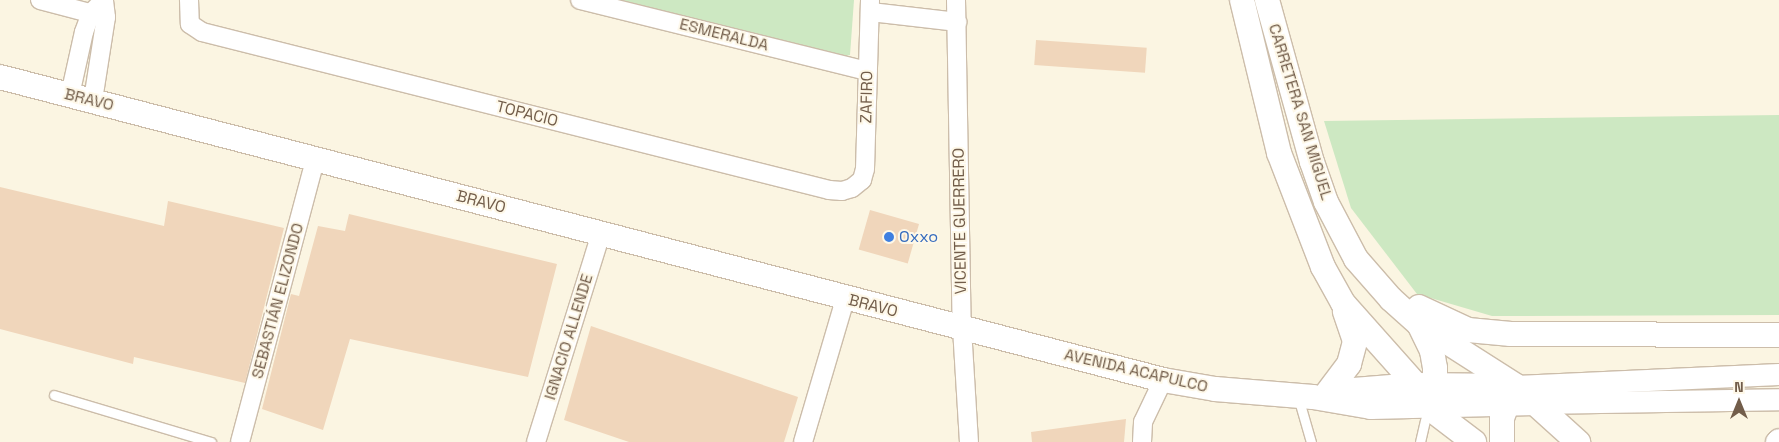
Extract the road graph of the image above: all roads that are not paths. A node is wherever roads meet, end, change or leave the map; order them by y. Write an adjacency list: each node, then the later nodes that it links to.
1 (40, 0): 8 (street)
2 (190, 0): 15 (street, TOPACIO)
3 (580, 0): 10 (street, ESMERALDA)
4 (956, 0): 9 (street, VICENTE GUERRERO)
5 (1242, 0): 19 (main road, CARRETERA SAN MIGUEL)
6 (1267, 0): 17 (main road, CARRETERA SAN MIGUEL)
7 (871, 6): 9 (street); 10 (street, ZAFIRO)
8 (101, 8): 12 (street); 13 (street)
9 (956, 22): 21 (street, VICENTE GUERRERO)
10 (867, 71): 15 (street, ZAFIRO)
11 (0, 77): 12 (main road, BRAVO)
12 (70, 95): 13 (main road, BRAVO)
13 (93, 100): 14 (main road, BRAVO)
14 (315, 161): 16 (main road, BRAVO); 32 (street, SEBASTIÁN ELIZONDO)
15 (852, 188)
16 (601, 232): 18 (main road, BRAVO); 33 (street, IGNACIO ALLENDE)
17 (1356, 259): 20 (main road, CARRETERA SAN MIGUEL); 22 (main road)
18 (845, 299): 21 (main road, BRAVO); 34 (street)
19 (1342, 303): 27 (main road); 30 (main road, CARRETERA SAN MIGUEL)
20 (1419, 324): 25 (main road, CARRETERA SAN MIGUEL); 30 (main road)
21 (962, 328): 24 (main road, AVENIDA ACAPULCO); 35 (street, VICENTE GUERRERO)
22 (1779, 335)
23 (1779, 374): 25 (street)
24 (1162, 380): 27 (main road, AVENIDA ACAPULCO); 36 (street)
25 (1511, 394): 29 (main road, CARRETERA SAN MIGUEL); 30 (main road); 39 (main road)
26 (54, 396): 31 (lane)
27 (1313, 396): 30 (main road, AVENIDA ACAPULCO); 30 (main road, AVENIDA ACAPULCO); 37 (lane)
28 (1779, 399): 29 (street)
29 (1535, 403): 40 (main road, CARRETERA SAN MIGUEL)
30 (1424, 407): 38 (main road, CARRETERA SAN MIGUEL)
31 (211, 442)
32 (240, 442)
33 (536, 442)
34 (803, 442)
35 (969, 442)
36 (1142, 442)
37 (1312, 442)
38 (1474, 442)
39 (1502, 442)
40 (1578, 442)

